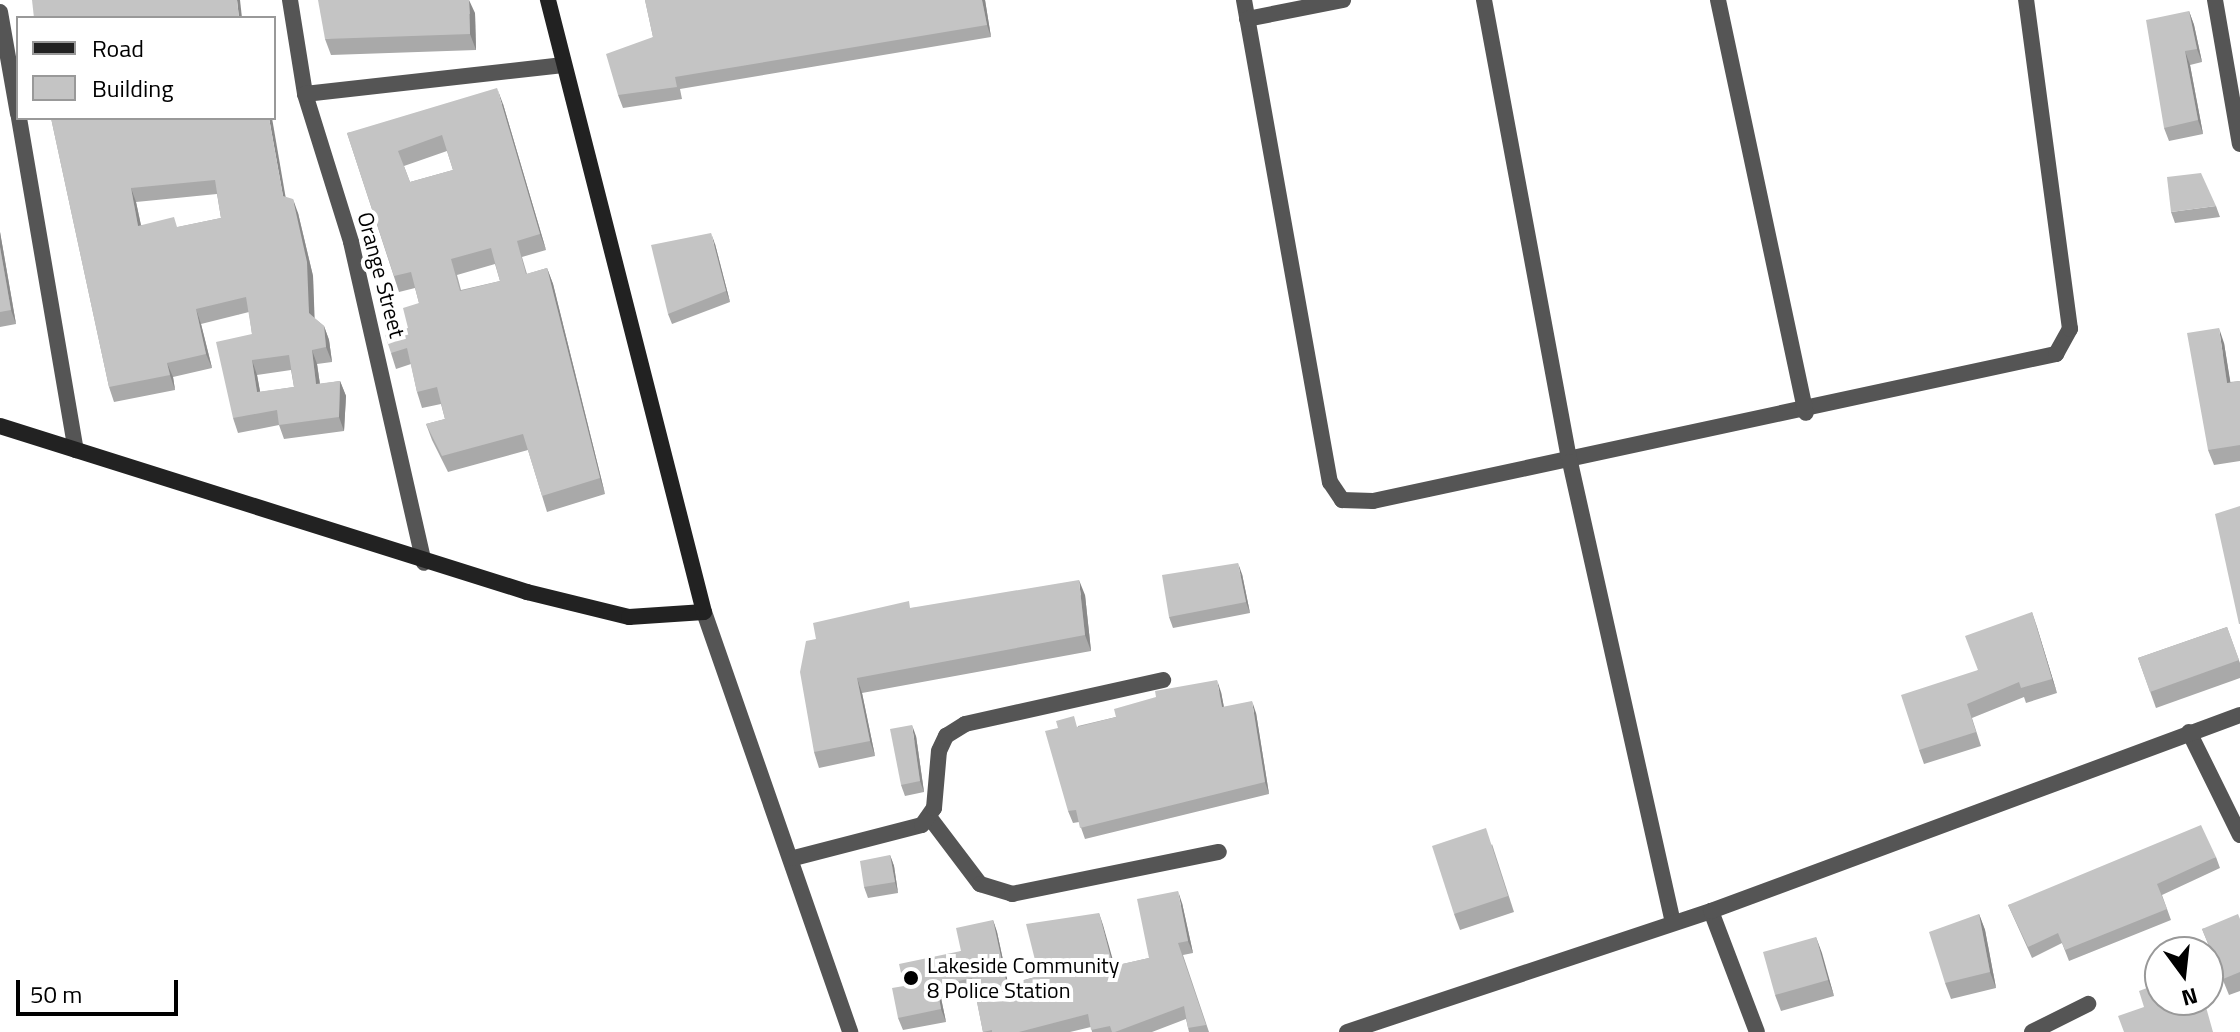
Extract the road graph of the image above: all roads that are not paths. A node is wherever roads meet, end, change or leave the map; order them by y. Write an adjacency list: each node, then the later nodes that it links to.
1 (290, 0): 12 (street, Orange Street)
2 (548, 0): 11 (street)
3 (1244, 0): 10 (street)
4 (1343, 0): 10 (street)
5 (1484, 0): 19 (street)
6 (1718, 0): 16 (street)
7 (2026, 0): 16 (street)
8 (2215, 0): 15 (street)
9 (0, 13): 13 (street)
10 (1247, 19): 19 (street)
11 (563, 65): 12 (street); 21 (street)
12 (305, 94): 20 (street, Orange Street)
13 (16, 105)
14 (19, 120): 18 (street)
15 (2240, 144)
16 (1806, 413): 19 (street)
17 (0, 426): 18 (street)
18 (76, 450): 20 (street)
19 (1570, 462): 30 (street)
20 (424, 563): 21 (street)
21 (704, 612): 28 (street)
22 (1163, 680): 25 (street)
23 (2240, 715): 24 (street)
24 (2189, 732): 26 (street); 29 (street)
25 (930, 818): 27 (street); 28 (street)
26 (2240, 835)
27 (1219, 852)
28 (794, 858): 32 (street)
29 (1711, 911): 30 (street); 34 (street)
30 (1672, 920): 33 (street)
31 (2088, 1004): 35 (street)
32 (850, 1032)
33 (1347, 1032)
34 (1757, 1032)
35 (2032, 1032)

